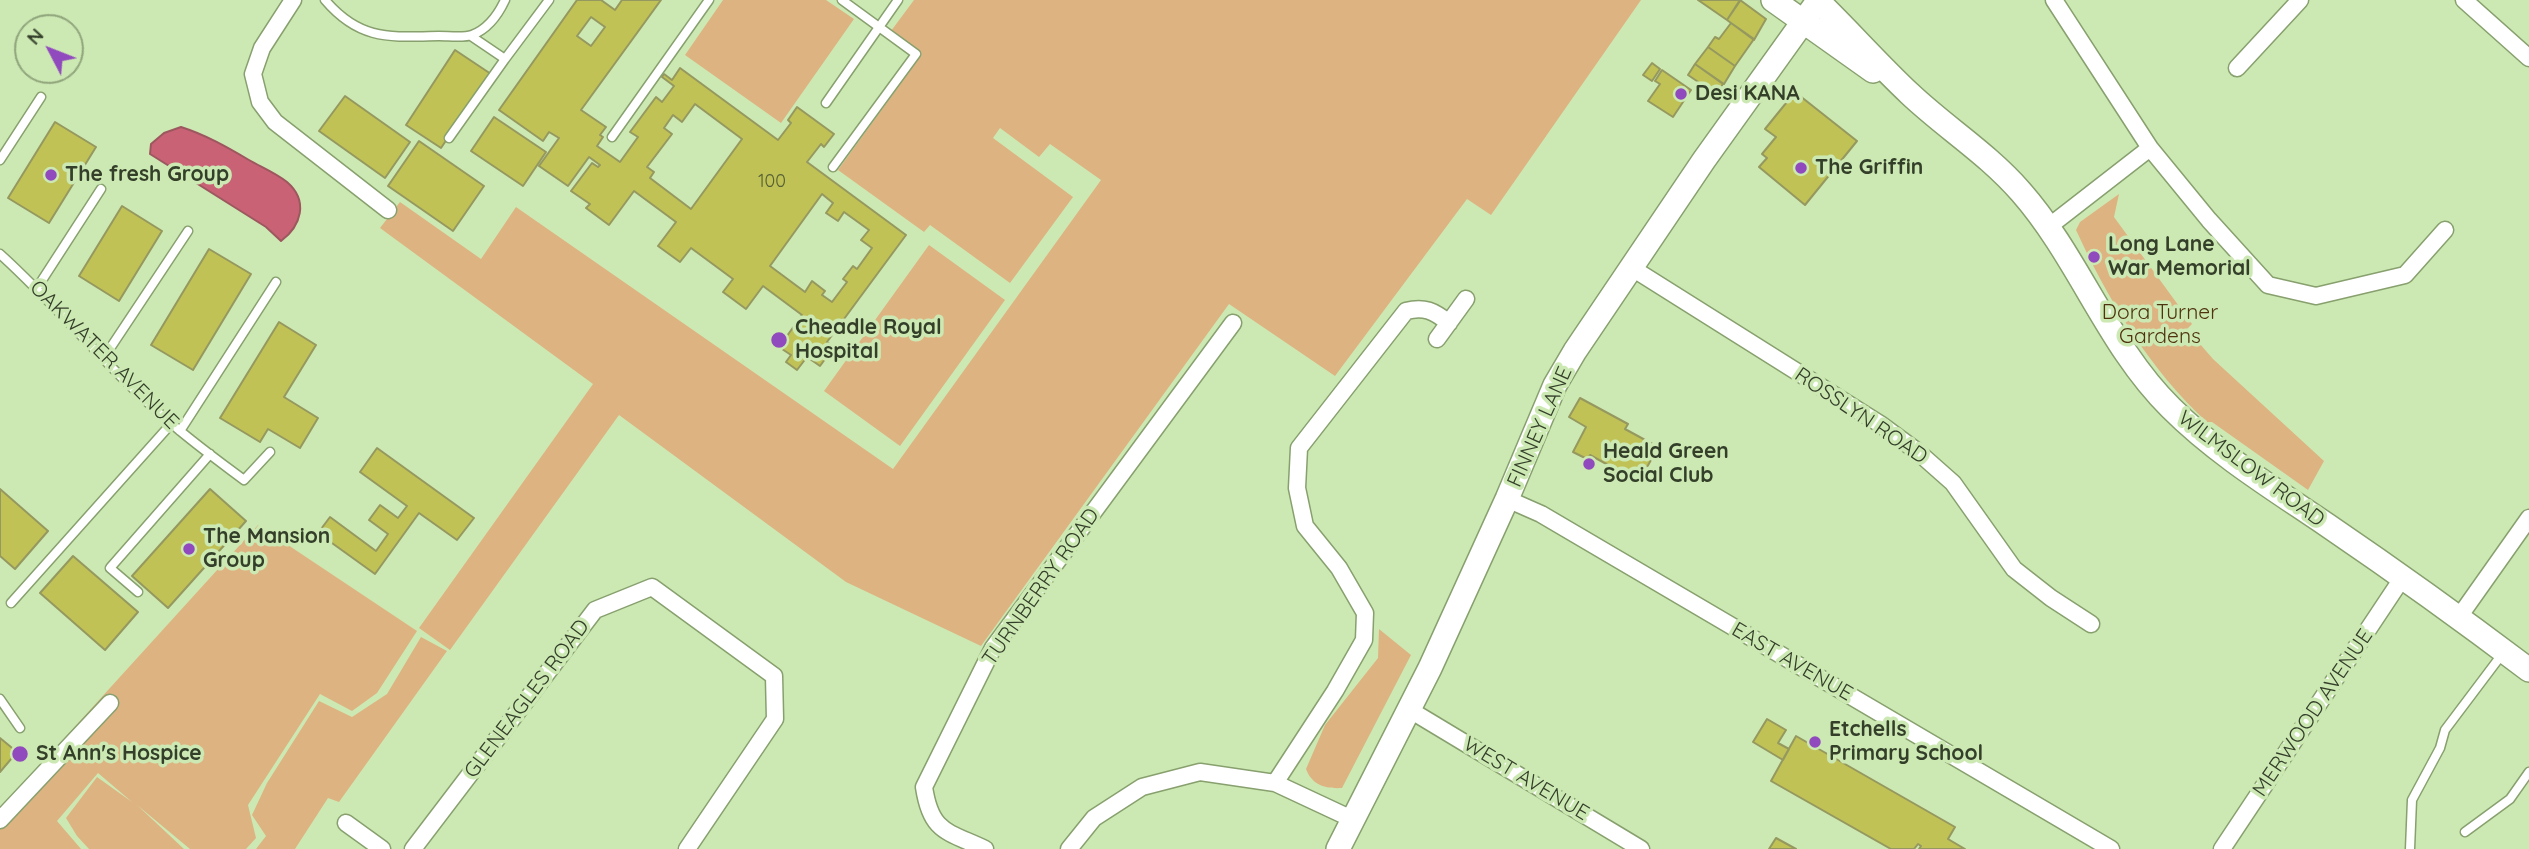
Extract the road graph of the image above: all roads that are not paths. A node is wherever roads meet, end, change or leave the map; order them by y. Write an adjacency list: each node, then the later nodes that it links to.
1 (293, 0): 28 (street)
2 (324, 0): 15 (lane)
3 (505, 0): 15 (lane)
4 (550, 0): 17 (lane)
5 (709, 0): 22 (lane)
6 (842, 0): 14 (lane)
7 (898, 0): 14 (lane)
8 (1773, 0): 13 (main road, WILMSLOW ROAD)
9 (1818, 0): 13 (main road, FINNEY LANE); 19 (main road, WILMSLOW ROAD)
10 (2054, 0): 24 (street)
11 (2300, 0): 18 (street)
12 (2464, 0): 16 (street)
13 (1803, 24): 19 (main road, WILMSLOW ROAD); 33 (main road, FINNEY LANE)
14 (878, 27): 21 (lane); 26 (lane)
15 (471, 36): 17 (lane)
16 (2529, 58)
17 (505, 59): 23 (lane)
18 (2237, 68)
19 (1911, 95): 29 (main road, WILMSLOW ROAD)
20 (41, 97): 25 (lane)
21 (827, 103)
22 (612, 137)
23 (449, 138)
24 (2150, 148): 29 (street); 30 (street)
25 (0, 160)
26 (833, 167)
27 (101, 189): 35 (lane)
28 (388, 210)
29 (2048, 228): 47 (main road, WILMSLOW ROAD)
30 (2445, 230)
31 (188, 231): 40 (lane)
32 (0, 254): 35 (lane, OAKWATER AVENUE)
33 (1632, 268): 45 (main road, FINNEY LANE); 51 (street, ROSSLYN ROAD)
34 (276, 282): 42 (lane)
35 (37, 288): 40 (lane, OAKWATER AVENUE)
36 (1466, 299): 38 (street)
37 (1233, 323): 67 (street, TURNBERRY ROAD)
38 (1449, 323): 39 (street); 59 (street)
39 (1437, 339)
40 (103, 359): 41 (lane, OAKWATER AVENUE)
41 (171, 424): 42 (lane, OAKWATER AVENUE); 49 (lane)
42 (180, 431): 44 (lane, OAKWATER AVENUE)
43 (271, 452): 44 (lane, OAKWATER AVENUE)
44 (210, 454): 48 (lane)
45 (1507, 499): 56 (main road, FINNEY LANE); 71 (street, EAST AVENUE)
46 (2529, 518): 50 (street)
47 (2403, 577): 50 (main road, WILMSLOW ROAD); 72 (street, MERWOOD AVENUE)
48 (138, 592)
49 (11, 603)
50 (2459, 617): 52 (main road, WILMSLOW ROAD)
51 (2091, 624)
52 (2504, 651): 53 (main road, WILMSLOW ROAD); 73 (lane)
53 (2529, 670)
54 (0, 699): 57 (lane)
55 (110, 703): 61 (street)
56 (1410, 710): 60 (main road, FINNEY LANE); 70 (street, WEST AVENUE)
57 (20, 728)
58 (2529, 772): 63 (lane)
59 (1275, 783): 60 (street); 68 (street)
60 (1352, 819): 69 (main road, FINNEY LANE)
61 (0, 820)
62 (346, 823): 64 (street)
63 (2465, 832)
64 (382, 849)
65 (412, 849): 66 (street, GLENEAGLES ROAD)
66 (687, 849)
67 (985, 849)
68 (1069, 849)
69 (1338, 849)
70 (1642, 849)
71 (2111, 849)
72 (2222, 849)
73 (2410, 849)

